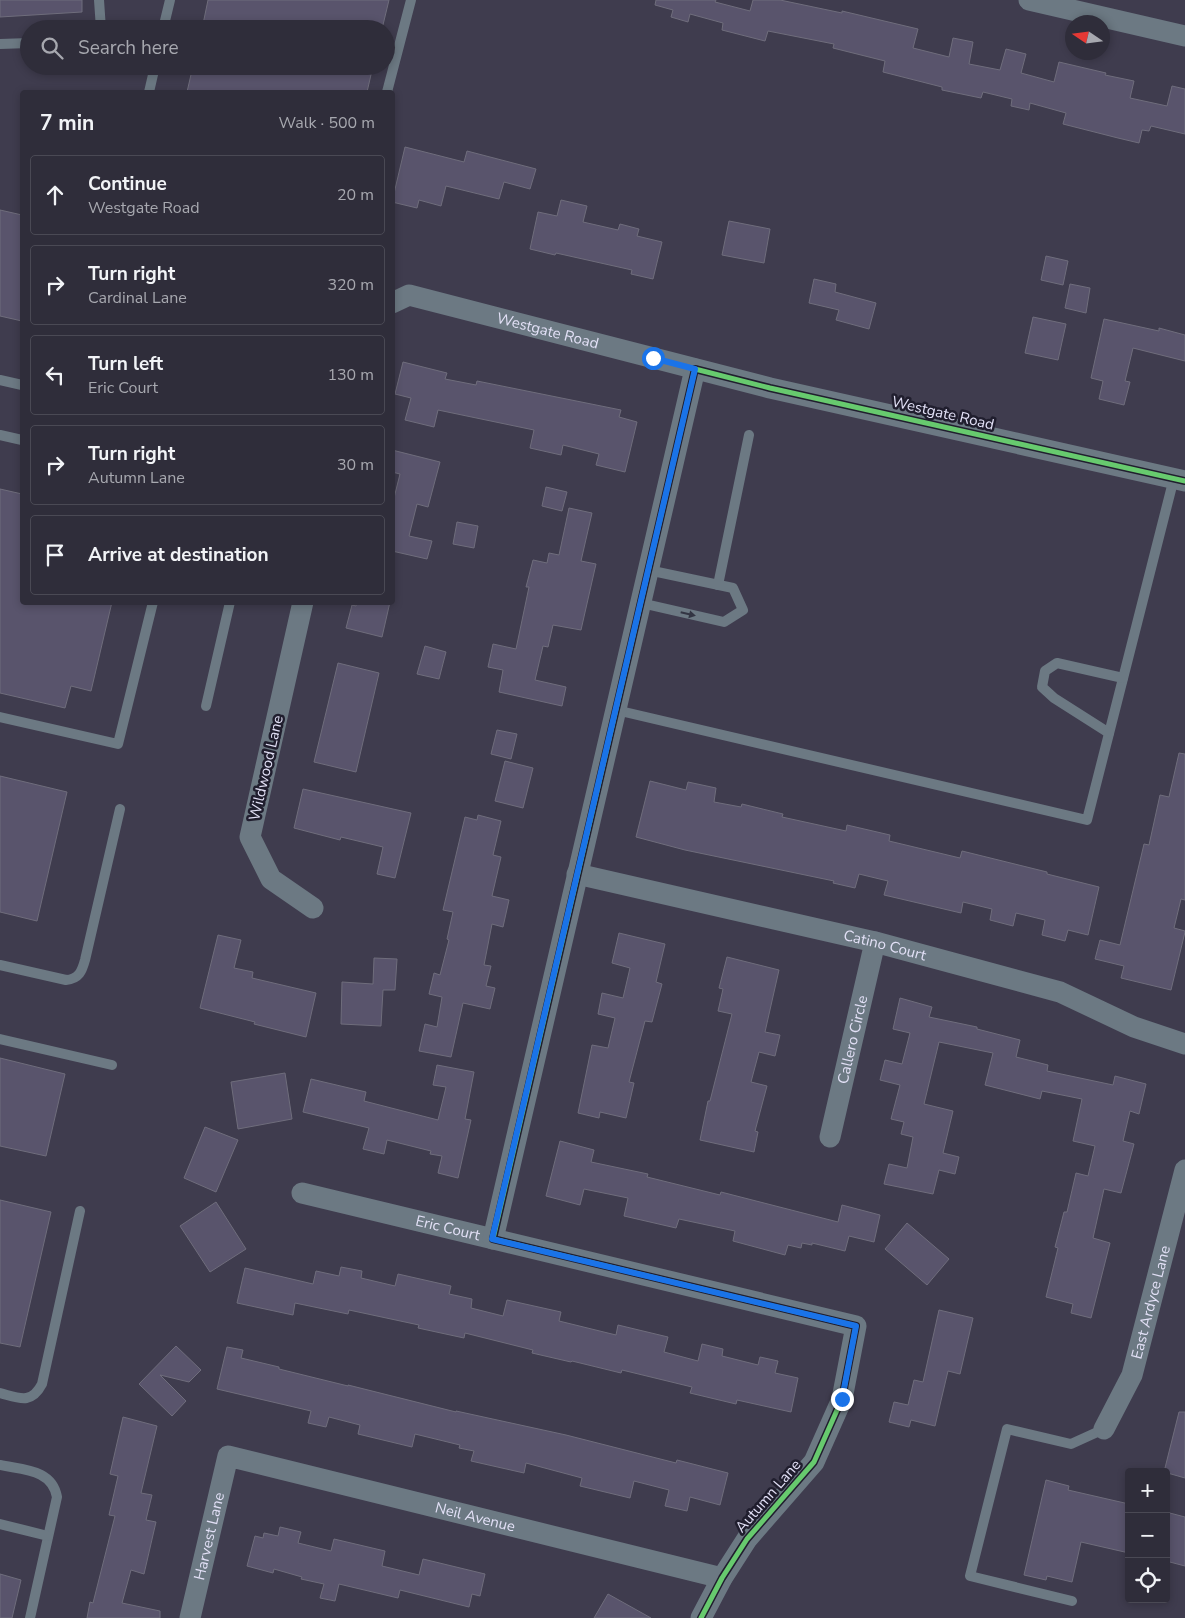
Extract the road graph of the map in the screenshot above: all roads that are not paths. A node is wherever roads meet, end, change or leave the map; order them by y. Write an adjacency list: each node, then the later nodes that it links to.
1 (99, 0): 5 (lane)
2 (170, 0): 6 (lane)
3 (411, 0): 10 (lane)
4 (1029, 0): 7 (street)
5 (100, 20)
6 (166, 20)
7 (1185, 36)
8 (20, 43): 9 (lane)
9 (0, 44)
10 (395, 61)
11 (153, 75): 13 (lane)
12 (391, 75): 14 (lane)
13 (149, 90)
14 (388, 90)
15 (401, 299): 16 (street, Westgate Road)
16 (695, 369): 22 (street, Westgate Road); 23 (street)
17 (0, 380): 18 (lane)
18 (20, 385)
19 (0, 435): 21 (lane)
20 (749, 435): 24 (lane)
21 (20, 440)
22 (1179, 479): 29 (lane)
23 (648, 570): 24 (lane); 25 (street)
24 (718, 585): 25 (lane, one-way to 24)
25 (641, 603): 31 (street)
26 (152, 605): 32 (lane)
27 (229, 605): 30 (lane)
28 (301, 605): 36 (street, Wildwood Lane)
29 (1123, 678): 33 (lane); 33 (lane)
30 (206, 706)
31 (616, 710): 33 (lane); 35 (street)
32 (0, 717)
33 (1109, 733)
34 (120, 810): 38 (lane)
35 (577, 874): 37 (street, Catino Court); 46 (street)
36 (313, 908)
37 (875, 942): 40 (street, Catino Court); 42 (street, Callero Circle)
38 (0, 964)
39 (0, 1039): 41 (lane)
40 (1185, 1044)
41 (112, 1066)
42 (830, 1138)
43 (1185, 1170): 49 (street, East Ardyce Lane)
44 (302, 1193): 46 (street, Eric Court)
45 (80, 1211): 48 (lane)
46 (492, 1239): 47 (street, Eric Court)
47 (856, 1326): 54 (street, Autumn Lane)
48 (0, 1393)
49 (1104, 1429): 55 (lane)
50 (228, 1456): 54 (street, Neil Avenue); 57 (street, Harvest Lane)
51 (0, 1465): 53 (lane)
52 (0, 1524): 53 (lane)
53 (48, 1536): 56 (lane)
54 (722, 1578): 58 (street, Autumn Lane)
55 (1072, 1601)
56 (30, 1618)
57 (190, 1618)
58 (700, 1618)

